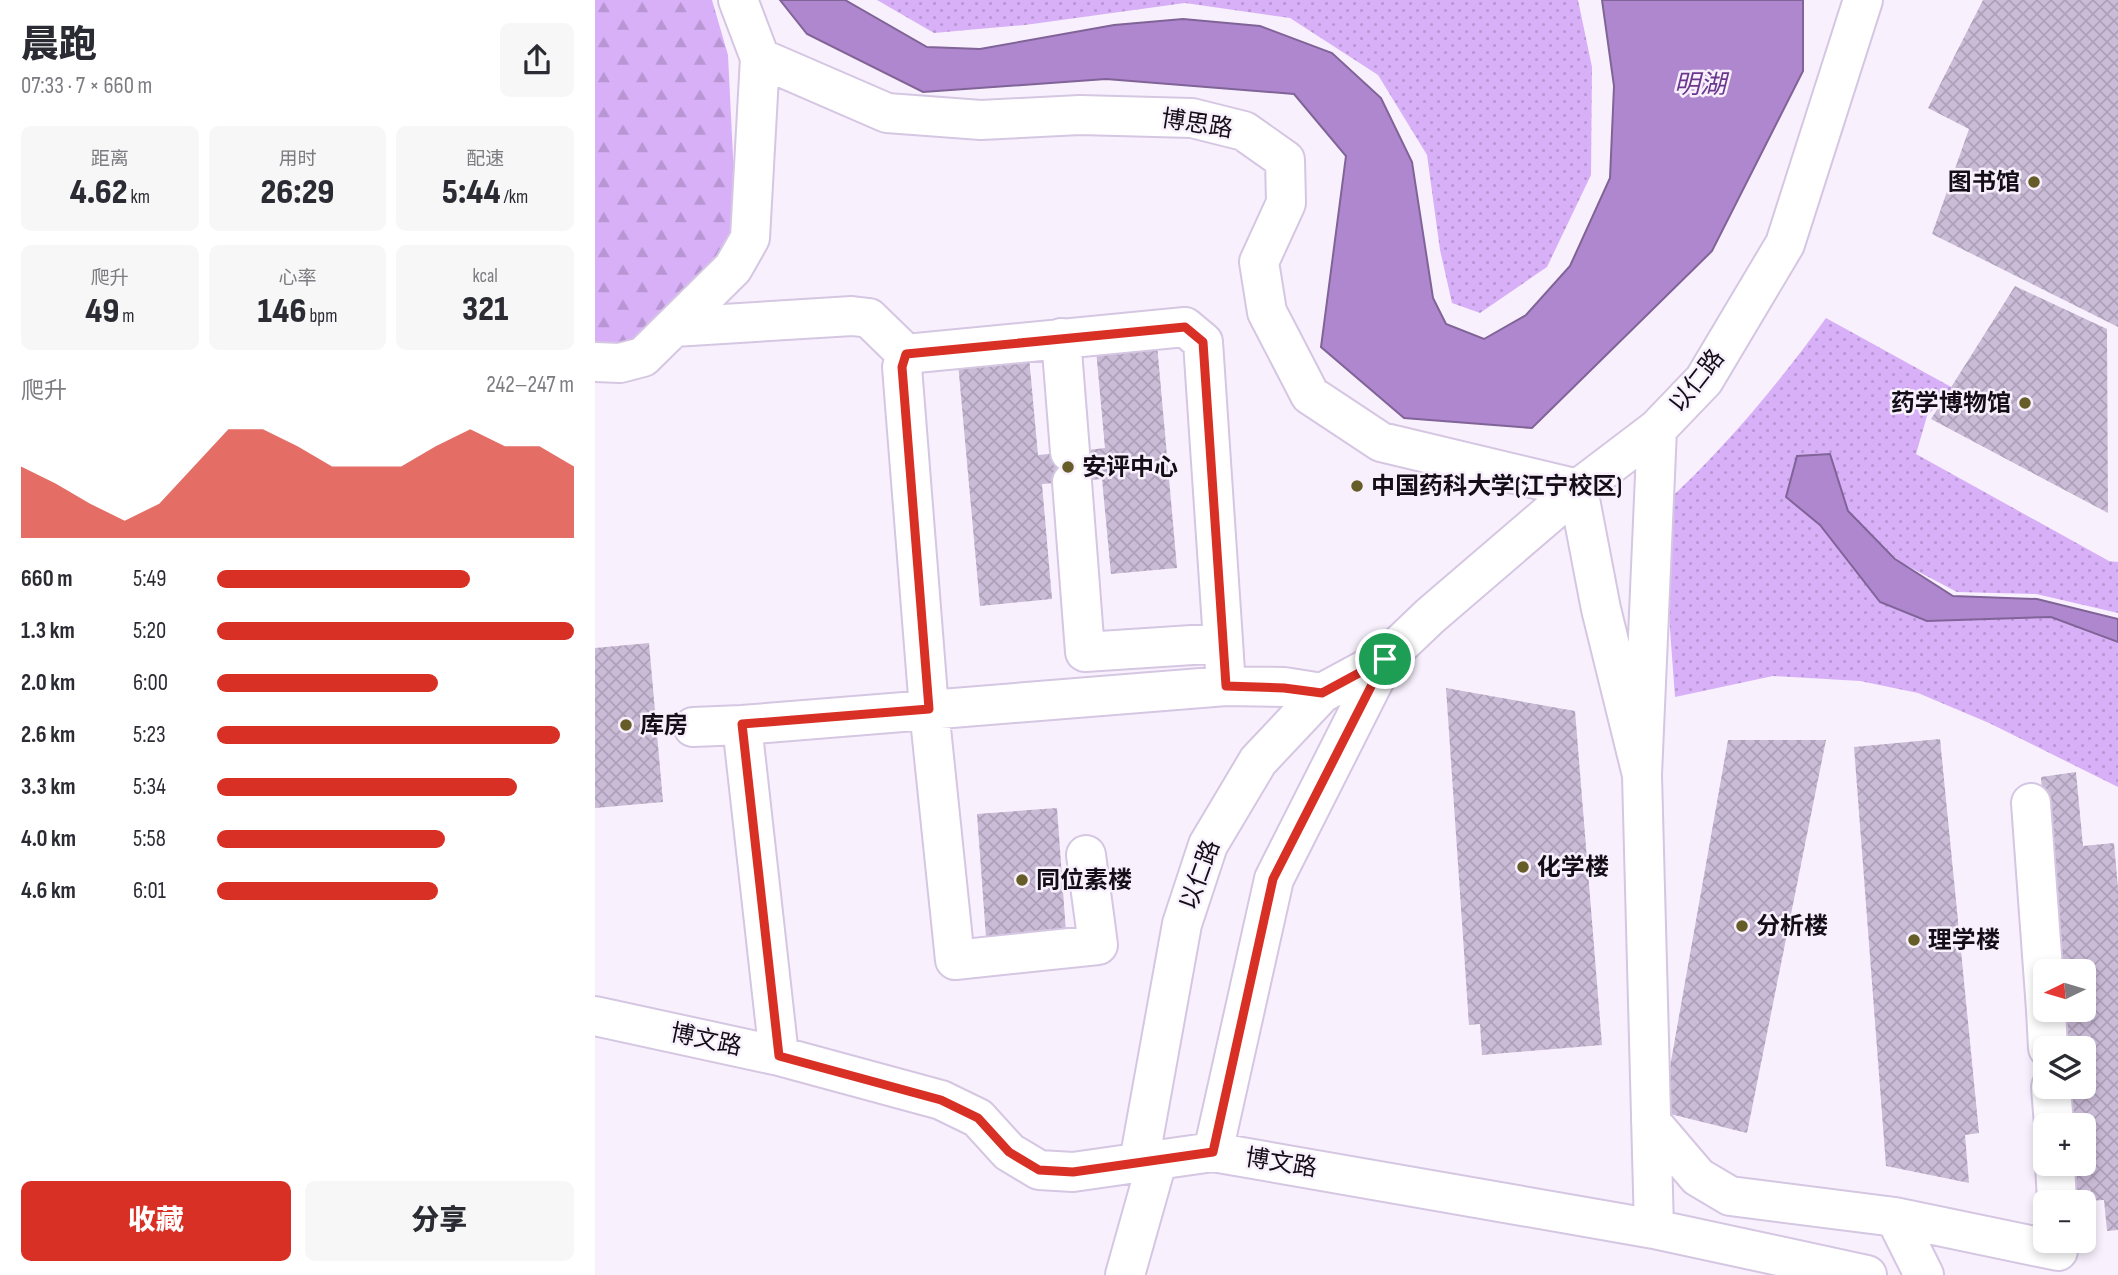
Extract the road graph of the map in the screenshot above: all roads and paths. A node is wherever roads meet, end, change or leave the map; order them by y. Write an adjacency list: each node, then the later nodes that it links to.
1 (738, 0): 3 (street)
2 (1863, 0): 8 (street, 以仁路)
3 (759, 58): 4 (street); 9 (street, 博思路)
4 (674, 327): 6 (street); 7 (street)
5 (1061, 338): 6 (street); 10 (street); 10 (street)
6 (906, 354): 14 (street)
7 (595, 362)
8 (1657, 429): 9 (street, 以仁路); 17 (street)
9 (1578, 489): 11 (street, 以仁路); 17 (street)
10 (1223, 643): 12 (street)
11 (1385, 659): 13 (street, 以仁路); 24 (street, 以仁路)
12 (1226, 686): 13 (street); 14 (street)
13 (1322, 693): 25 (street, 以仁路)
14 (929, 709): 15 (street); 19 (street)
15 (742, 724): 16 (street); 22 (street)
16 (693, 727)
17 (1642, 775): 23 (street)
18 (2031, 803): 20 (street)
19 (1086, 855)
20 (2042, 959)
21 (595, 1016): 22 (street, 博文路)
22 (779, 1056): 25 (street, 博文路)
23 (1651, 1122): 26 (street); 27 (street)
24 (1213, 1152): 25 (street, 博文路); 27 (street, 博文路)
25 (1149, 1160): 29 (street, 以仁路)
26 (1895, 1217): 28 (street); 31 (street)
27 (1654, 1229): 30 (street, 博文路)
28 (2059, 1256)
29 (1125, 1275)
30 (1867, 1275)
31 (1924, 1275)

